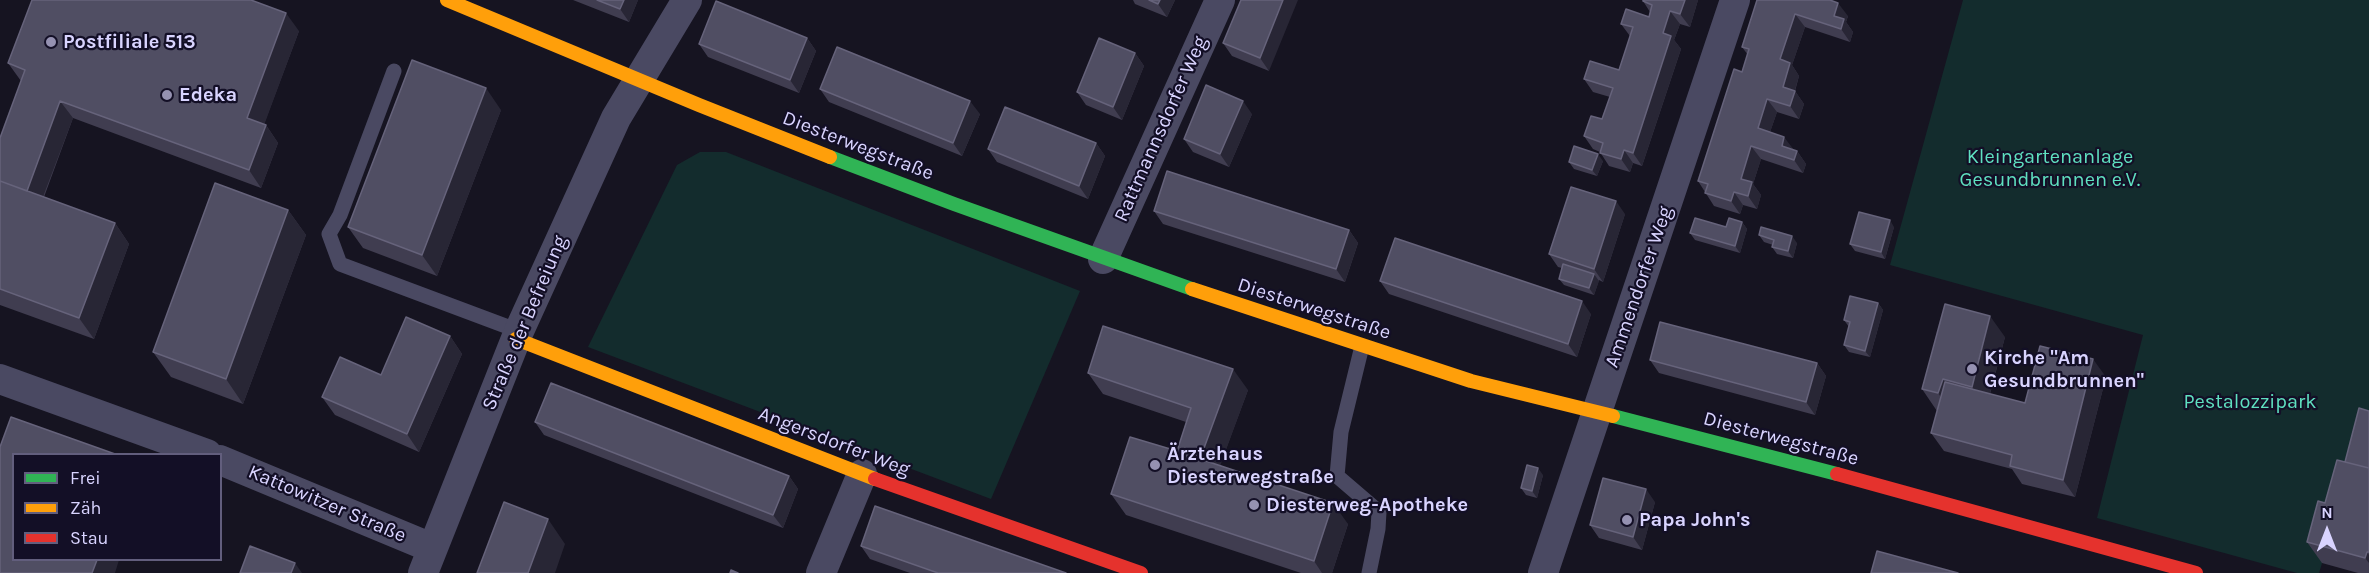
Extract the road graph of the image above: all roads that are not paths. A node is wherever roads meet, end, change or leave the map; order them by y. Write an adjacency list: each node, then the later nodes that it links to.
1 (447, 0): 6 (street, Diesterwegstraße)
2 (687, 0): 6 (street, Straße der Befreiung)
3 (1220, 0): 7 (street, Rattmannsdorfer Weg)
4 (1735, 0): 11 (street, Ammendorfer Weg)
5 (394, 70): 8 (lane)
6 (640, 80): 7 (street, Diesterwegstraße); 8 (street, Straße der Befreiung)
7 (1102, 259): 9 (street, Diesterwegstraße)
8 (518, 335): 14 (street, Angersdorfer Weg); 15 (street, Straße der Befreiung)
9 (1362, 346): 11 (street, Diesterwegstraße); 18 (lane)
10 (0, 379): 12 (street)
11 (1597, 412): 19 (street, Ammendorfer Weg); 20 (street, Diesterwegstraße)
12 (204, 453)
13 (222, 461): 15 (street, Kattowitzer Straße)
14 (862, 474): 16 (street); 17 (street, Angersdorfer Weg)
15 (428, 561)
16 (821, 573)
17 (1141, 573)
18 (1369, 573)
19 (1543, 573)
20 (2196, 573)

